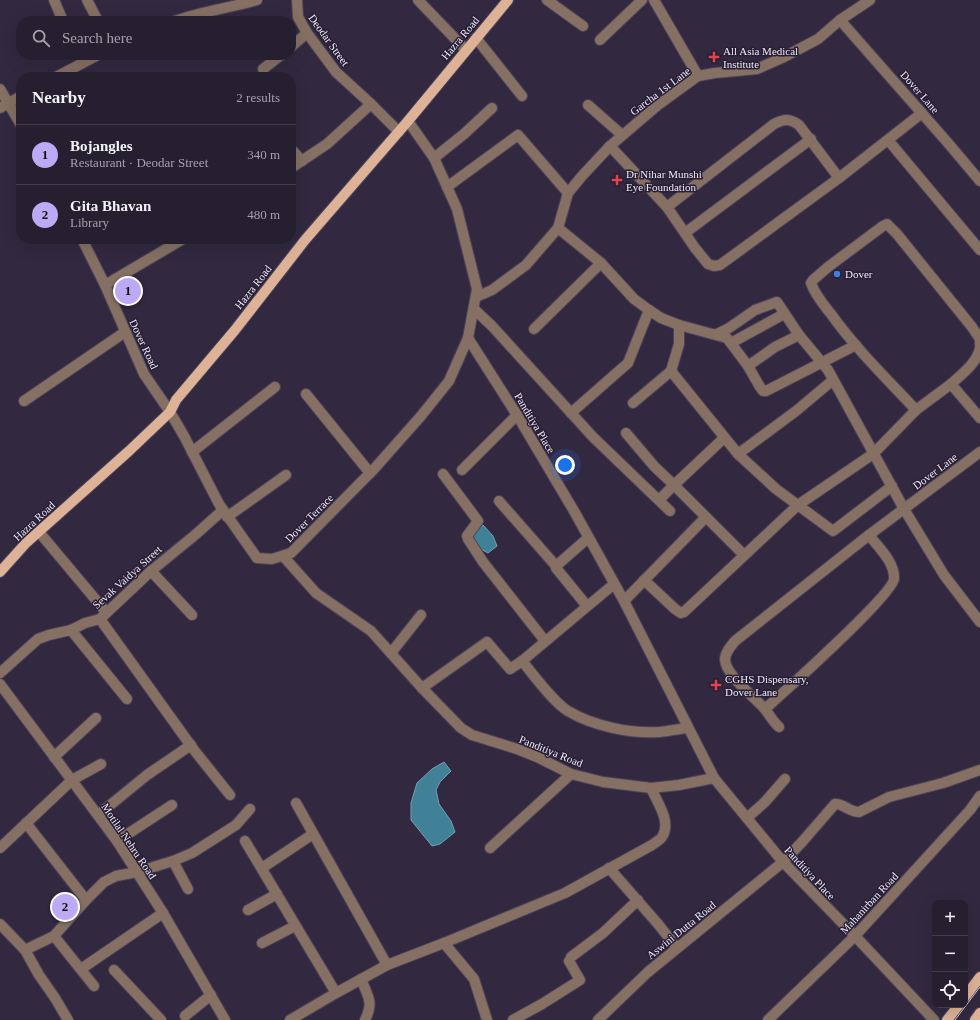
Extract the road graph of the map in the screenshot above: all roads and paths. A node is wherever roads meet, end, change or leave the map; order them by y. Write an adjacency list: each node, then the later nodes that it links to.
1 (54, 0): 11 (street)
2 (87, 0): 12 (street)
3 (257, 0): 13 (street)
4 (297, 0): 16 (street, Deodar Street)
5 (418, 0): 20 (street)
6 (508, 0): 17 (main road, Hazra Road)
7 (547, 0): 15 (street)
8 (642, 0): 18 (street)
9 (654, 0): 25 (street)
10 (870, 0): 14 (street, Garcha 1st Lane)
11 (61, 16)
12 (95, 16)
13 (188, 16)
14 (840, 20): 25 (street, Garcha 1st Lane); 33 (street, Dover Lane)
15 (583, 26)
16 (307, 33): 19 (street); 29 (street, Deodar Street)
17 (476, 38): 20 (main road, Hazra Road); 27 (street)
18 (600, 40)
19 (296, 42)
20 (466, 50): 35 (main road, Hazra Road)
21 (88, 60): 24 (street)
22 (274, 60): 23 (street)
23 (263, 69)
24 (66, 72)
25 (698, 76): 37 (street, Garcha 1st Lane)
26 (0, 89): 31 (street)
27 (522, 96)
28 (16, 99): 31 (street)
29 (371, 104): 36 (street, Deodar Street); 43 (street)
30 (588, 105): 37 (street)
31 (4, 106): 34 (street)
32 (492, 108): 42 (street)
33 (922, 113): 39 (street); 46 (street, Dover Lane)
34 (16, 119)
35 (408, 121): 36 (main road, Hazra Road); 42 (street)
36 (399, 132): 81 (main road, Hazra Road)
37 (622, 135): 40 (street, Garcha 1st Lane)
38 (811, 140): 45 (street); 49 (street); 51 (street)
39 (888, 140): 45 (street); 54 (street)
40 (610, 146): 48 (street, Garcha 1st Lane); 49 (street)
41 (296, 154): 43 (street)
42 (434, 158): 47 (street)
43 (302, 161): 44 (street)
44 (296, 165)
45 (839, 178): 51 (street)
46 (980, 181)
47 (446, 187): 48 (street); 57 (street)
48 (568, 193): 50 (street, Garcha 1st Lane)
49 (667, 207): 51 (street)
50 (558, 228): 55 (street); 57 (street)
51 (685, 234)
52 (85, 244): 56 (street, Dover Road)
53 (173, 244): 56 (street)
54 (980, 250)
55 (601, 262): 59 (street); 62 (street)
56 (105, 284): 63 (street, Dover Road)
57 (476, 297): 58 (street)
58 (474, 309): 66 (street); 82 (street)
59 (649, 310): 61 (street); 82 (street)
60 (784, 314): 64 (street); 65 (street); 67 (street)
61 (679, 325): 64 (street); 73 (street)
62 (534, 329)
63 (125, 332): 78 (street); 81 (street, Dover Road)
64 (717, 334): 67 (street)
65 (799, 335): 71 (street); 72 (street)
66 (468, 338): 83 (street, Panditiya Place); 92 (street, Dover Terrace)
67 (731, 343): 72 (street)
68 (980, 344): 69 (street)
69 (856, 345): 71 (street); 80 (street)
70 (980, 348): 75 (street)
71 (823, 362): 72 (street); 74 (street)
72 (748, 366)
73 (671, 371): 79 (street); 86 (street)
74 (833, 380): 89 (street); 90 (street)
75 (951, 384): 80 (street); 84 (street)
76 (275, 387): 87 (street)
77 (306, 394): 92 (street)
78 (24, 400)
79 (633, 403)
80 (916, 410): 90 (street)
81 (170, 412): 87 (street, Dover Terrace); 104 (main road, Hazra Road)
82 (571, 413): 97 (street)
83 (517, 415): 91 (street); 106 (street, Panditiya Place)
84 (980, 418)
85 (626, 434): 95 (street)
86 (724, 438): 89 (street); 95 (street)
87 (192, 452): 102 (street, Dover Terrace)
88 (980, 452): 100 (street, Dover Lane)
89 (738, 454): 99 (street)
90 (873, 454): 96 (street); 99 (street)
91 (462, 470)
92 (370, 473): 108 (street, Dover Terrace)
93 (443, 474): 121 (street)
94 (286, 475): 102 (street, Sevak Vaidya Street)
95 (674, 485): 97 (street); 103 (street)
96 (892, 486): 99 (street); 100 (street)
97 (659, 500): 101 (street)
98 (499, 502): 109 (street)
99 (798, 505): 107 (street)
100 (904, 509): 105 (street, Dover Lane); 119 (street)
101 (670, 511)
102 (225, 513): 108 (street, Dover Terrace); 110 (street, Sevak Vaidya Street)
103 (706, 517): 107 (street); 112 (street)
104 (39, 532): 111 (main road, Hazra Road); 118 (street)
105 (869, 534): 128 (street); 128 (street, Dover Lane)
106 (588, 538): 109 (street); 113 (street, Panditiya Place)
107 (744, 555): 112 (street)
108 (283, 556): 122 (street, Panditiya Road)
109 (556, 566): 115 (street)
110 (151, 571): 116 (street); 118 (street, Sevak Vaidya Street)
111 (0, 572)
112 (644, 580): 114 (street)
113 (614, 584): 114 (street, Panditiya Place); 115 (street)
114 (624, 601): 131 (street, Panditiya Place)
115 (587, 606): 121 (street)
116 (192, 615)
117 (421, 615): 122 (street)
118 (103, 616): 120 (street, Sevak Vaidya Street); 132 (street)
119 (980, 622)
120 (71, 630): 124 (street, Sevak Vaidya Street); 127 (street)
121 (546, 640): 123 (street)
122 (391, 653): 126 (street, Panditiya Road)
123 (522, 660): 126 (street); 131 (street)
124 (0, 672)
125 (0, 684): 133 (street, Motilal Nehru Road)
126 (422, 688): 136 (street, Panditiya Road)
127 (127, 699)
128 (765, 709): 130 (street, Dover Lane)
129 (96, 718): 133 (street)
130 (779, 727)
131 (688, 728): 137 (street, Panditiya Place)
132 (191, 745): 141 (street); 146 (street)
133 (54, 757): 139 (street, Motilal Nehru Road)
134 (101, 764): 139 (street)
135 (980, 770): 155 (street, Aswini Dutta Road)
136 (572, 774): 140 (street, Panditiya Road); 153 (street)
137 (714, 778): 140 (street, Panditiya Road); 147 (street, Panditiya Place)
138 (785, 778): 147 (street)
139 (72, 780): 146 (street, Motilal Nehru Road); 148 (street)
140 (651, 788): 157 (street)
141 (230, 795)
142 (980, 796): 168 (street, Mahanirban Road)
143 (296, 802): 149 (street)
144 (172, 805): 150 (street)
145 (250, 809): 154 (street)
146 (98, 814): 150 (street, Motilal Nehru Road)
147 (747, 818): 155 (street, Panditiya Place)
148 (26, 823): 152 (street); 161 (street)
149 (313, 834): 156 (street); 173 (street)
150 (117, 841): 158 (street, Motilal Nehru Road)
151 (245, 841): 156 (street)
152 (0, 848)
153 (490, 848)
154 (174, 861): 158 (street); 159 (street)
155 (783, 862): 168 (street, Panditiya Place); 171 (street, Aswini Dutta Road)
156 (262, 868): 160 (street)
157 (609, 868): 162 (street); 169 (street)
158 (137, 872): 161 (street); 164 (street, Motilal Nehru Road)
159 (188, 889)
160 (277, 894): 163 (street); 166 (street)
161 (86, 900): 167 (street)
162 (638, 900): 171 (street); 191 (street)
163 (248, 910)
164 (163, 913): 174 (street); 181 (street, Motilal Nehru Road)
165 (0, 924): 172 (street)
166 (296, 926): 170 (street); 179 (street)
167 (54, 936): 172 (street); 174 (street)
168 (855, 936): 193 (street, Mahanirban Road); 194 (street, Panditiya Place)
169 (444, 943): 173 (street); 190 (street)
170 (262, 944)
171 (677, 948): 192 (street, Aswini Dutta Road)
172 (26, 950): 185 (street)
173 (387, 965): 177 (street)
174 (81, 969): 178 (street)
175 (114, 970): 186 (street)
176 (980, 977): 180 (main road)
177 (361, 979): 179 (street); 189 (street)
178 (94, 986)
179 (336, 993): 188 (street)
180 (968, 993)
181 (211, 995): 184 (street); 187 (street, Motilal Nehru Road)
182 (957, 1008): 195 (main road)
183 (980, 1013): 196 (main road)
184 (185, 1016)
185 (67, 1020)
186 (161, 1020)
187 (225, 1020)
188 (290, 1020)
189 (366, 1020)
190 (486, 1020)
191 (513, 1020)
192 (598, 1020)
193 (768, 1020)
194 (934, 1020)
195 (947, 1020)
196 (975, 1020)

